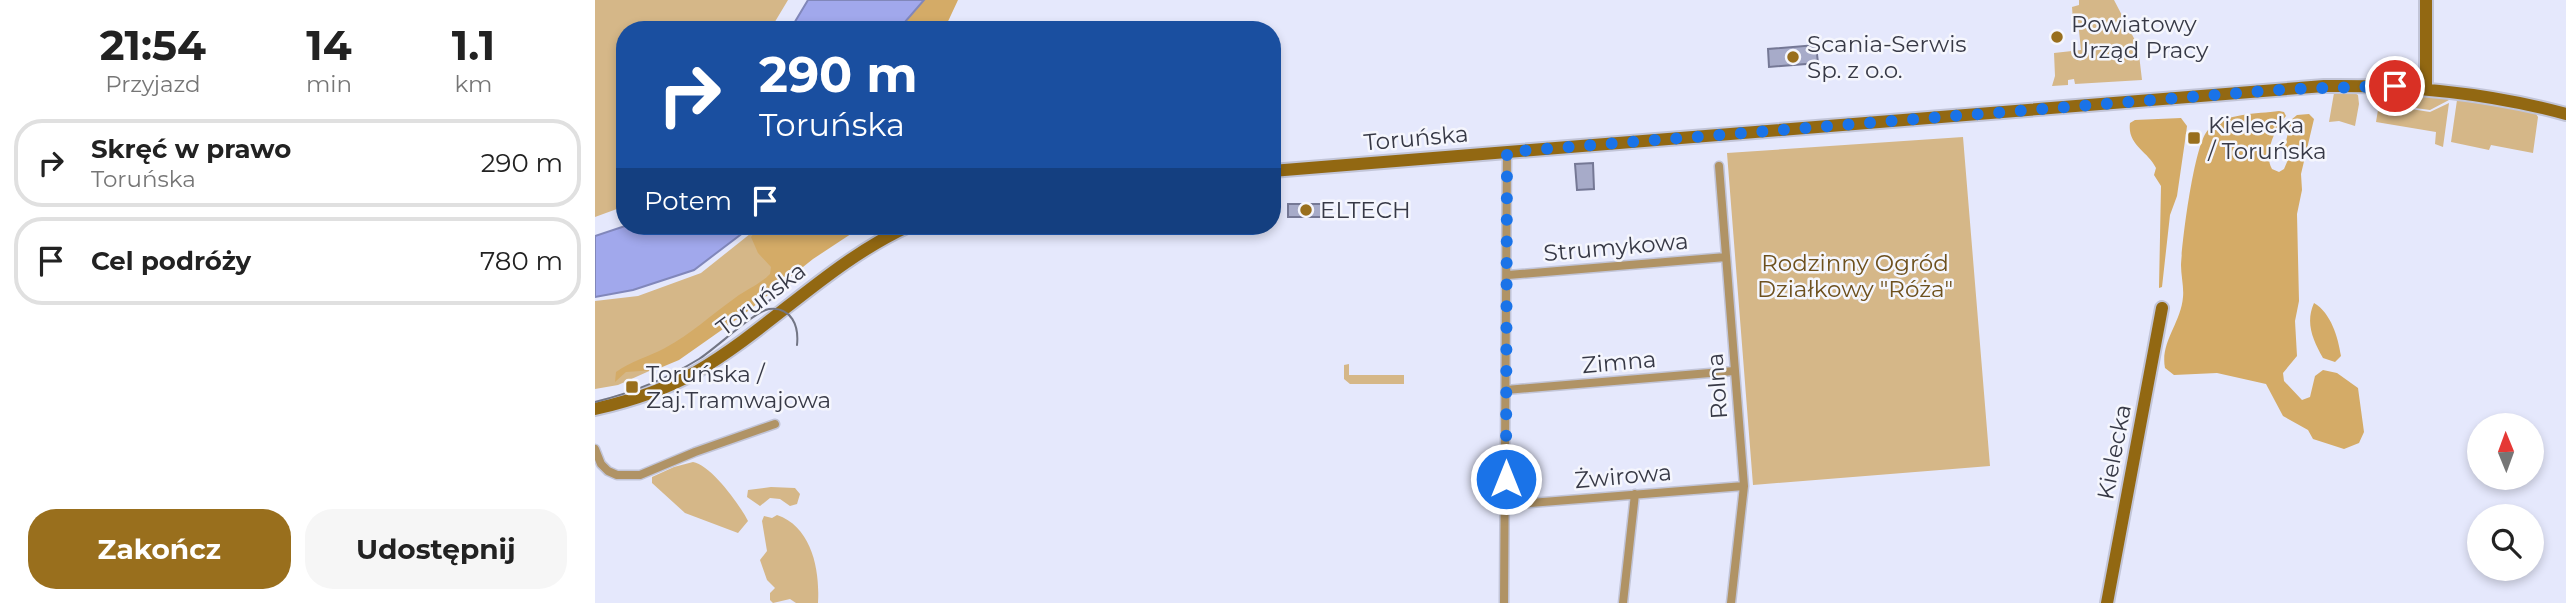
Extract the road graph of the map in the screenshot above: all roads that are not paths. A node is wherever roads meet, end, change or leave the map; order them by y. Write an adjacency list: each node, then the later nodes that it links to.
1 (2426, 0): 2 (street)
2 (2426, 88): 3 (street, Toruńska); 4 (street, Toruńska)
3 (2566, 114)
4 (1507, 152): 6 (street, Toruńska); 9 (street)
5 (1719, 166): 8 (street, Rolna)
6 (1281, 170)
7 (893, 235): 13 (street, Toruńska)
8 (1727, 257): 9 (street, Strumykowa); 11 (street, Rolna)
9 (1508, 275): 12 (street)
10 (2162, 308): 22 (street, Kielecka)
11 (1734, 371): 12 (street, Zimna); 16 (street, Rolna)
12 (1506, 390): 18 (street)
13 (595, 409)
14 (775, 424): 15 (street)
15 (595, 452)
16 (1744, 486): 17 (street, Żwirowa); 21 (street, Rolna)
17 (1635, 494): 18 (street, Żwirowa); 20 (street)
18 (1505, 505): 19 (street)
19 (1504, 603)
20 (1623, 603)
21 (1731, 603)
22 (2107, 603)

